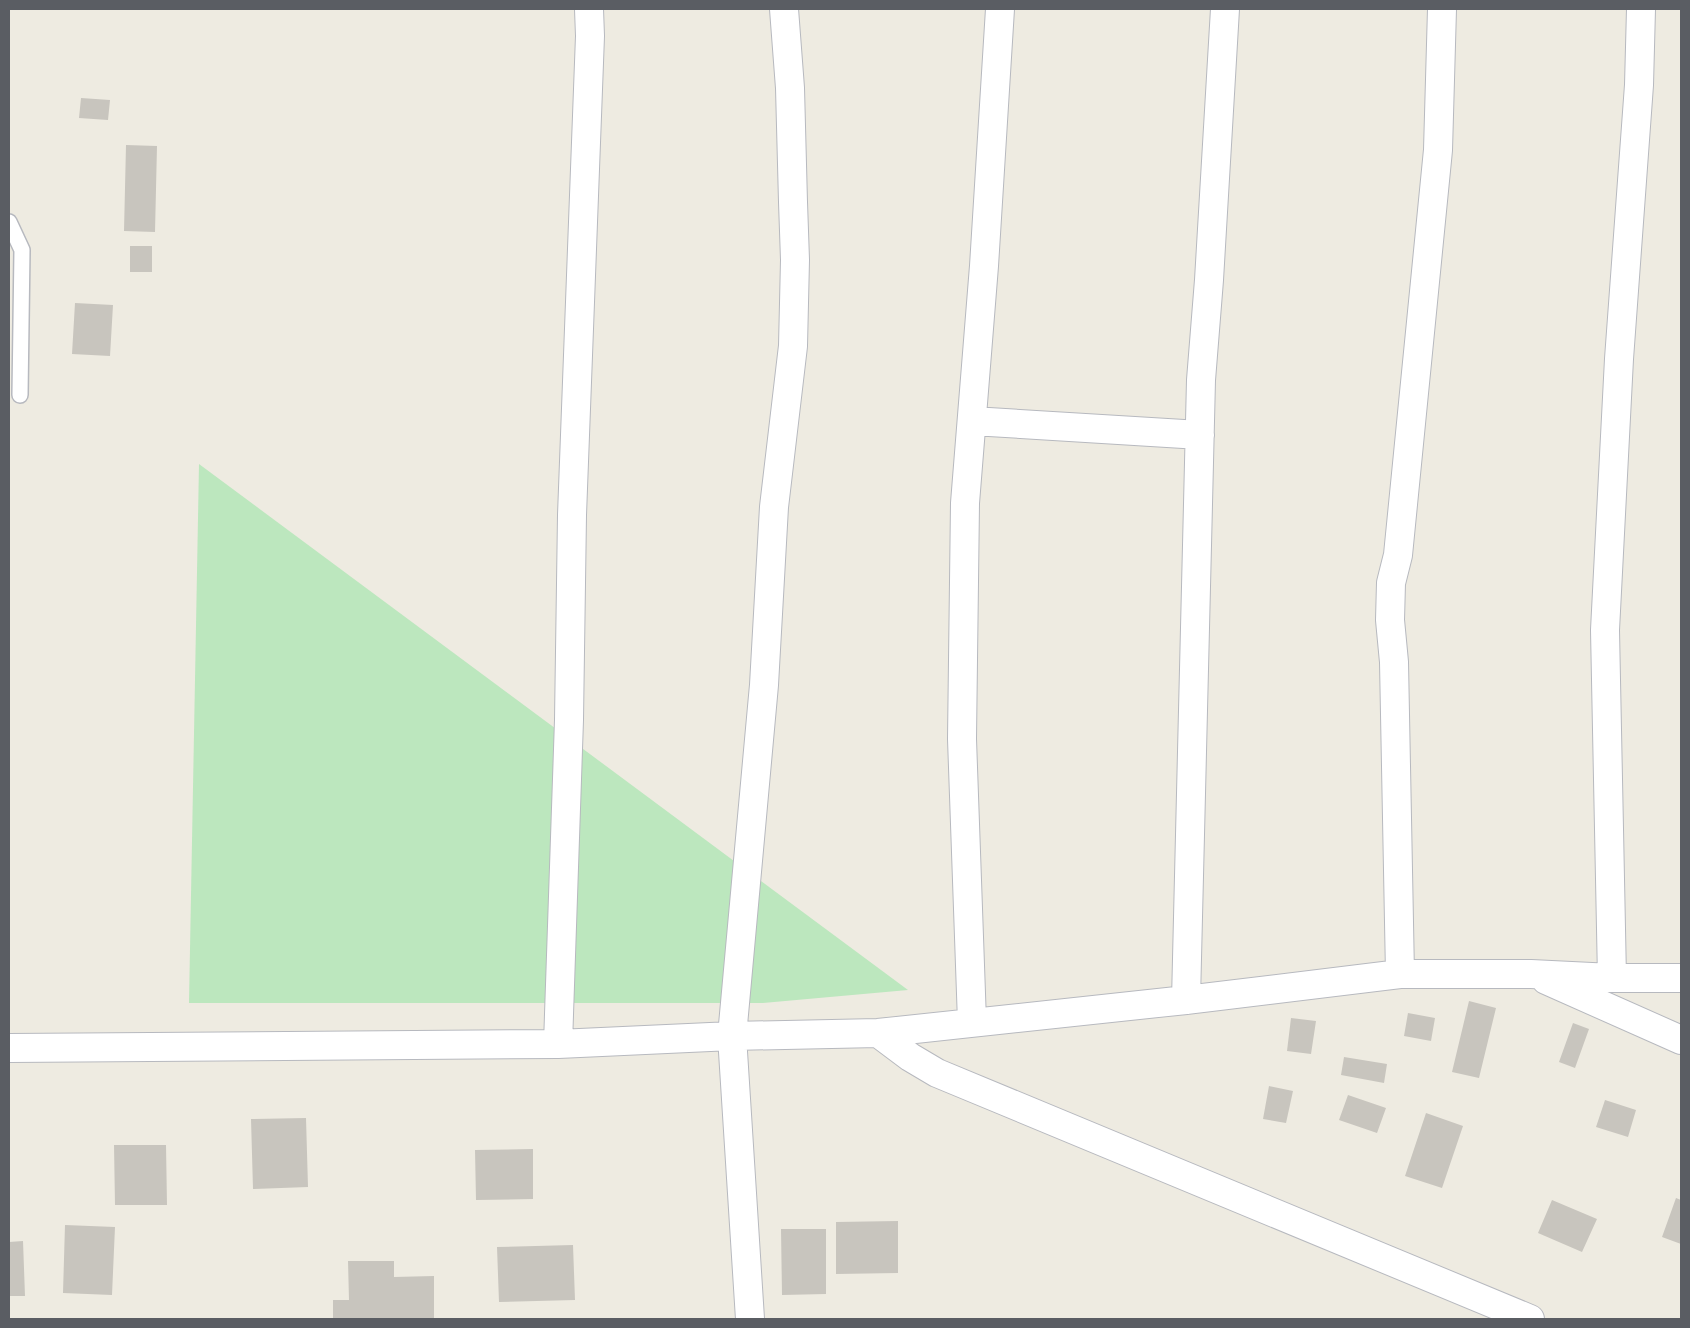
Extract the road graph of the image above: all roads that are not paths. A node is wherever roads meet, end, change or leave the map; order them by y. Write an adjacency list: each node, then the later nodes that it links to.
1 (589, 9): 20 (street)
2 (784, 9): 18 (street)
3 (1000, 9): 9 (street)
4 (1225, 9): 10 (street)
5 (1442, 9): 11 (street)
6 (1641, 9): 13 (street)
7 (9, 222): 8 (lane)
8 (20, 395)
9 (972, 421): 10 (street); 16 (street)
10 (1200, 435): 15 (street)
11 (1400, 974): 12 (street); 15 (street)
12 (1531, 974): 13 (street); 19 (street)
13 (1612, 978): 14 (street)
14 (1681, 978)
15 (1186, 1000): 16 (street)
16 (972, 1022): 17 (street)
17 (878, 1032): 18 (street); 23 (street)
18 (732, 1036): 20 (street); 22 (street)
19 (1681, 1040)
20 (558, 1044): 21 (street)
21 (9, 1048)
22 (750, 1319)
23 (1530, 1319)

